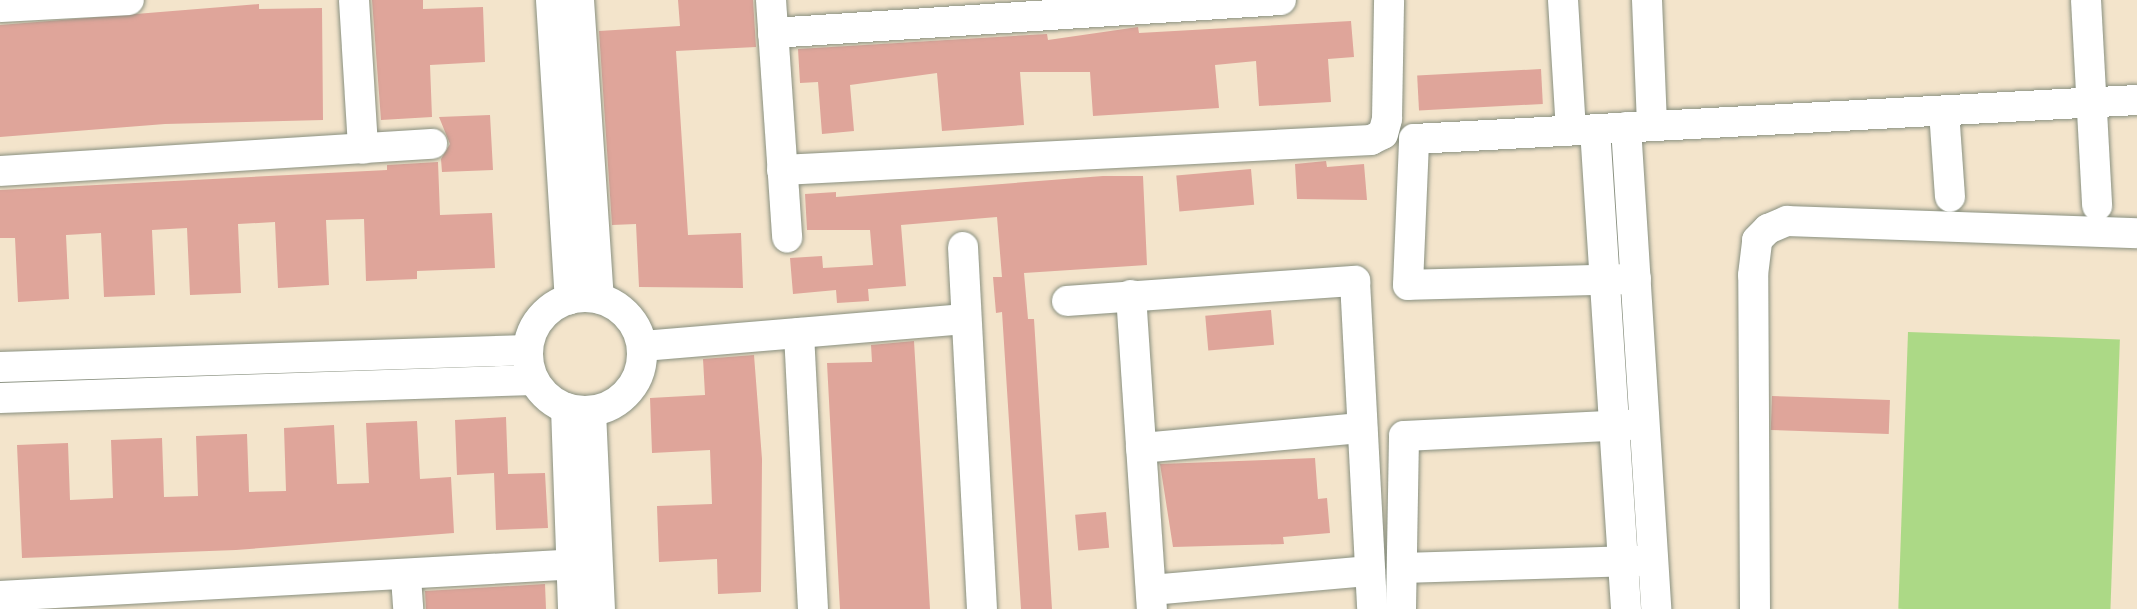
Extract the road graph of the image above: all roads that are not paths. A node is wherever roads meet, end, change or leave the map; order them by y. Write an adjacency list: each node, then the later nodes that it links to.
1 (129, 0): 11 (street)
2 (354, 0): 20 (street)
3 (551, 0): 31 (street)
4 (579, 0): 31 (street)
5 (771, 0): 13 (street)
6 (1281, 0): 12 (street)
7 (1389, 0): 21 (street)
8 (1563, 0): 18 (street)
9 (1647, 0): 17 (street)
10 (2086, 0): 15 (street)
11 (0, 7)
12 (900, 14): 13 (street)
13 (773, 33): 21 (street)
14 (2137, 100): 15 (street)
15 (2091, 102): 16 (street); 24 (street)
16 (1944, 111): 17 (street); 23 (street)
17 (1639, 127): 18 (street); 28 (street)
18 (1583, 130): 29 (street); 29 (street)
19 (432, 144): 20 (street)
20 (363, 149): 22 (street)
21 (782, 170): 26 (street)
22 (0, 171)
23 (1950, 197)
24 (2097, 206)
25 (2137, 233): 64 (street)
26 (787, 237)
27 (963, 247): 33 (street)
28 (1636, 279): 29 (street); 41 (street)
29 (1605, 280): 42 (street)
30 (1131, 295): 32 (street); 43 (street); 44 (street)
31 (584, 298): 35 (street); 36 (street)
32 (1067, 301)
33 (965, 319): 34 (street); 59 (street)
34 (799, 333): 35 (street); 58 (street)
35 (643, 346): 40 (street)
36 (528, 350): 37 (street); 38 (street)
37 (0, 367)
38 (534, 380): 39 (street); 40 (street)
39 (0, 398)
40 (578, 410): 47 (street)
41 (1645, 425): 42 (street); 45 (street)
42 (1615, 426): 46 (street); 48 (street)
43 (1362, 428): 44 (street); 49 (street)
44 (1141, 448): 53 (street)
45 (1653, 560): 46 (street); 63 (street)
46 (1623, 561): 48 (street); 62 (street)
47 (584, 564): 50 (street); 56 (street); 57 (street)
48 (1402, 568): 61 (street)
49 (1370, 571): 53 (street); 60 (street)
50 (406, 577): 52 (street); 55 (street)
51 (0, 590): 52 (street)
52 (0, 596): 54 (street)
53 (1151, 599)
54 (1, 609)
55 (408, 609)
56 (573, 609)
57 (600, 609)
58 (813, 609)
59 (982, 609)
60 (1372, 609)
61 (1401, 609)
62 (1626, 609)
63 (1656, 609)
64 (1755, 609)

